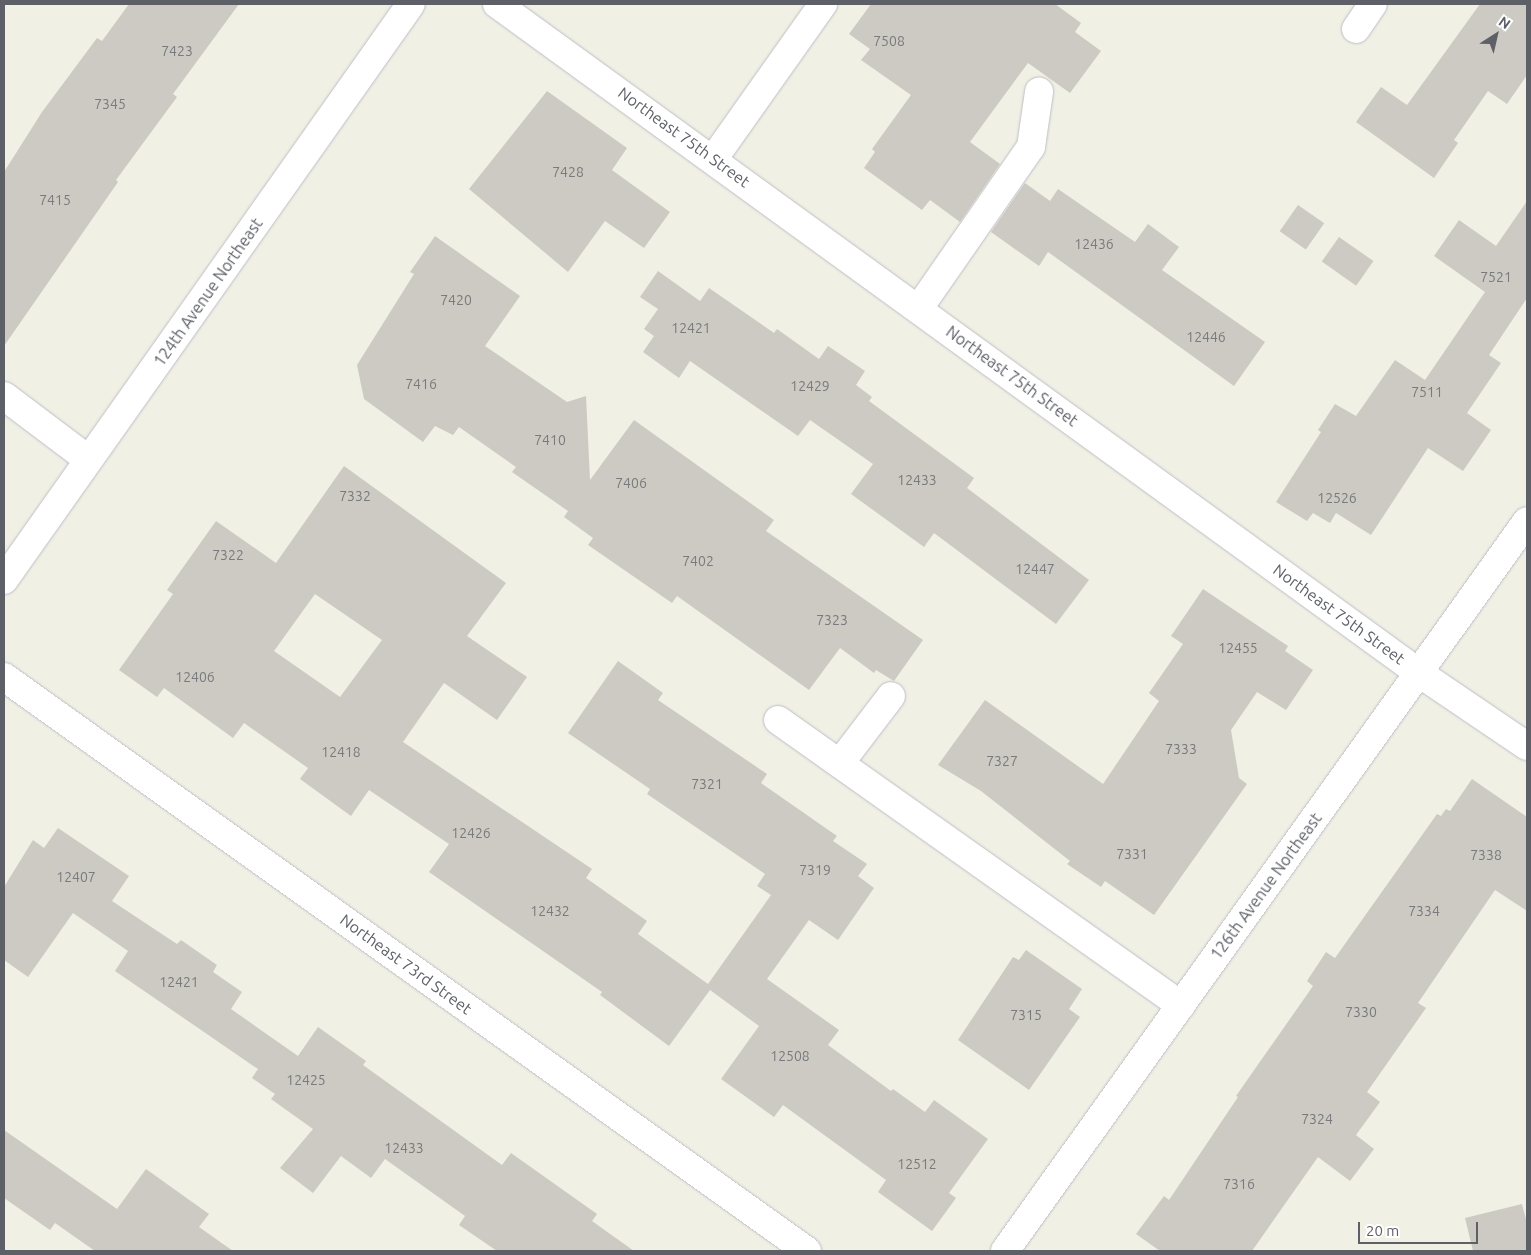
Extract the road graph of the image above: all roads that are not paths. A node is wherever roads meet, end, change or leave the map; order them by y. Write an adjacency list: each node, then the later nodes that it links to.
1 (411, 4): 10 (street, 124th Avenue Northeast)
2 (497, 4): 7 (street, Northeast 75th Street)
3 (823, 4): 7 (street)
4 (1374, 4): 5 (street)
5 (1356, 29)
6 (1039, 92): 8 (street)
7 (714, 158): 8 (street, Northeast 75th Street)
8 (919, 308): 13 (street, Northeast 75th Street)
9 (4, 396): 10 (street)
10 (89, 460): 12 (street, 124th Avenue Northeast)
11 (1527, 520): 13 (street, 126th Avenue Northeast)
12 (4, 580)
13 (1419, 673): 17 (street, Northeast 75th Street); 19 (street, 126th Avenue Northeast)
14 (4, 677): 20 (street, Northeast 73rd Street)
15 (891, 696): 18 (street)
16 (778, 720): 18 (street)
17 (1527, 746)
18 (840, 763): 19 (street)
19 (1181, 1005): 21 (street, 126th Avenue Northeast)
20 (807, 1251)
21 (1005, 1251)

